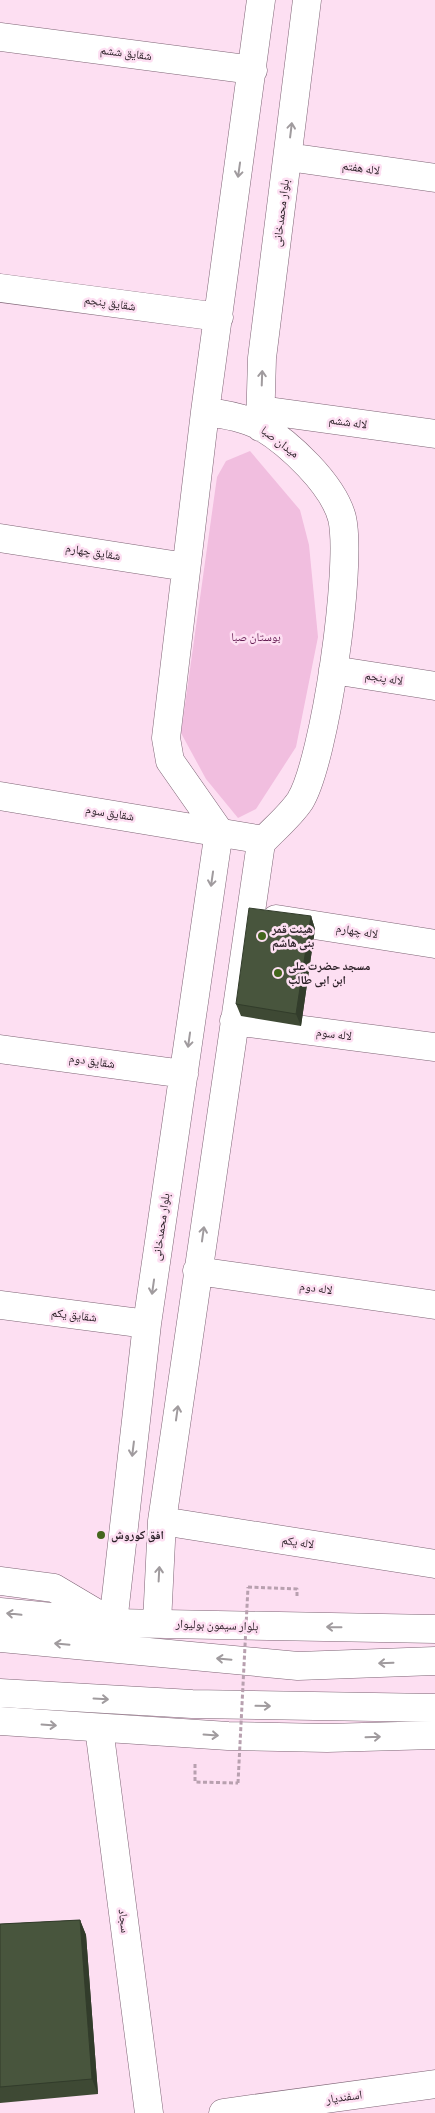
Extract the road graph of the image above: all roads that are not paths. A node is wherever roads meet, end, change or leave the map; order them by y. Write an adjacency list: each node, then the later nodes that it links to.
1 (261, 0): 4 (street)
2 (308, 0): 5 (street, بلوار محمدخانی, one-way to 2)
3 (0, 37): 4 (street, شقایق ششم)
4 (253, 70): 8 (street, one-way to 8)
5 (288, 157): 6 (street, لاله هفتم); 10 (street, بلوار محمدخانی, one-way to 5)
6 (435, 178)
7 (0, 288): 8 (street, شقایق پنجم)
8 (219, 317): 9 (street)
9 (205, 412): 10 (street, میدان صبا); 13 (street)
10 (260, 418): 11 (street, لاله ششم); 14 (street, میدان صبا)
11 (435, 434)
12 (0, 538): 13 (street, شقایق چهارم)
13 (186, 567): 17 (street)
14 (333, 670): 15 (street, لاله پنجم); 18 (street, میدان صبا)
15 (435, 686)
16 (0, 796): 17 (street, شقایق سوم)
17 (219, 831): 18 (street); 24 (street, بلوار محمدخانی, one-way to 24)
18 (261, 843): 19 (street)
19 (250, 914): 20 (street, لاله چهارم); 21 (street)
20 (435, 944)
21 (234, 1021): 22 (street, لاله سوم); 25 (street, one-way to 21)
22 (435, 1047)
23 (0, 1049): 24 (street, شقایق دوم)
24 (184, 1074): 28 (street, بلوار محمدخانی, one-way to 28)
25 (197, 1271): 27 (street, لاله دوم); 29 (street, one-way to 25)
26 (0, 1305): 28 (street, شقایق یکم)
27 (435, 1305)
28 (147, 1324): 33 (street, بلوار محمدخانی, one-way to 33)
29 (162, 1520): 30 (street, لاله یکم); 34 (street, one-way to 29)
30 (435, 1564)
31 (0, 1581): 33 (street)
32 (0, 1612): 33 (street, بلوار سیمون بولیوار, one-way to 32)
33 (112, 1623): 34 (street, بلوار سیمون بولیوار)
34 (157, 1623): 35 (street, بلوار سیمون بولیوار, one-way to 34)
35 (435, 1629)
36 (0, 1638): 37 (street, one-way to 36)
37 (435, 1661)
38 (0, 1693): 39 (street, one-way to 39)
39 (435, 1708)
40 (0, 1721): 41 (street, one-way to 41)
41 (100, 1728): 42 (street, one-way to 42); 44 (street, سجاد)
42 (435, 1735)
43 (435, 2084): 45 (street, اسفندیار)
44 (149, 2113)
45 (223, 2113)

